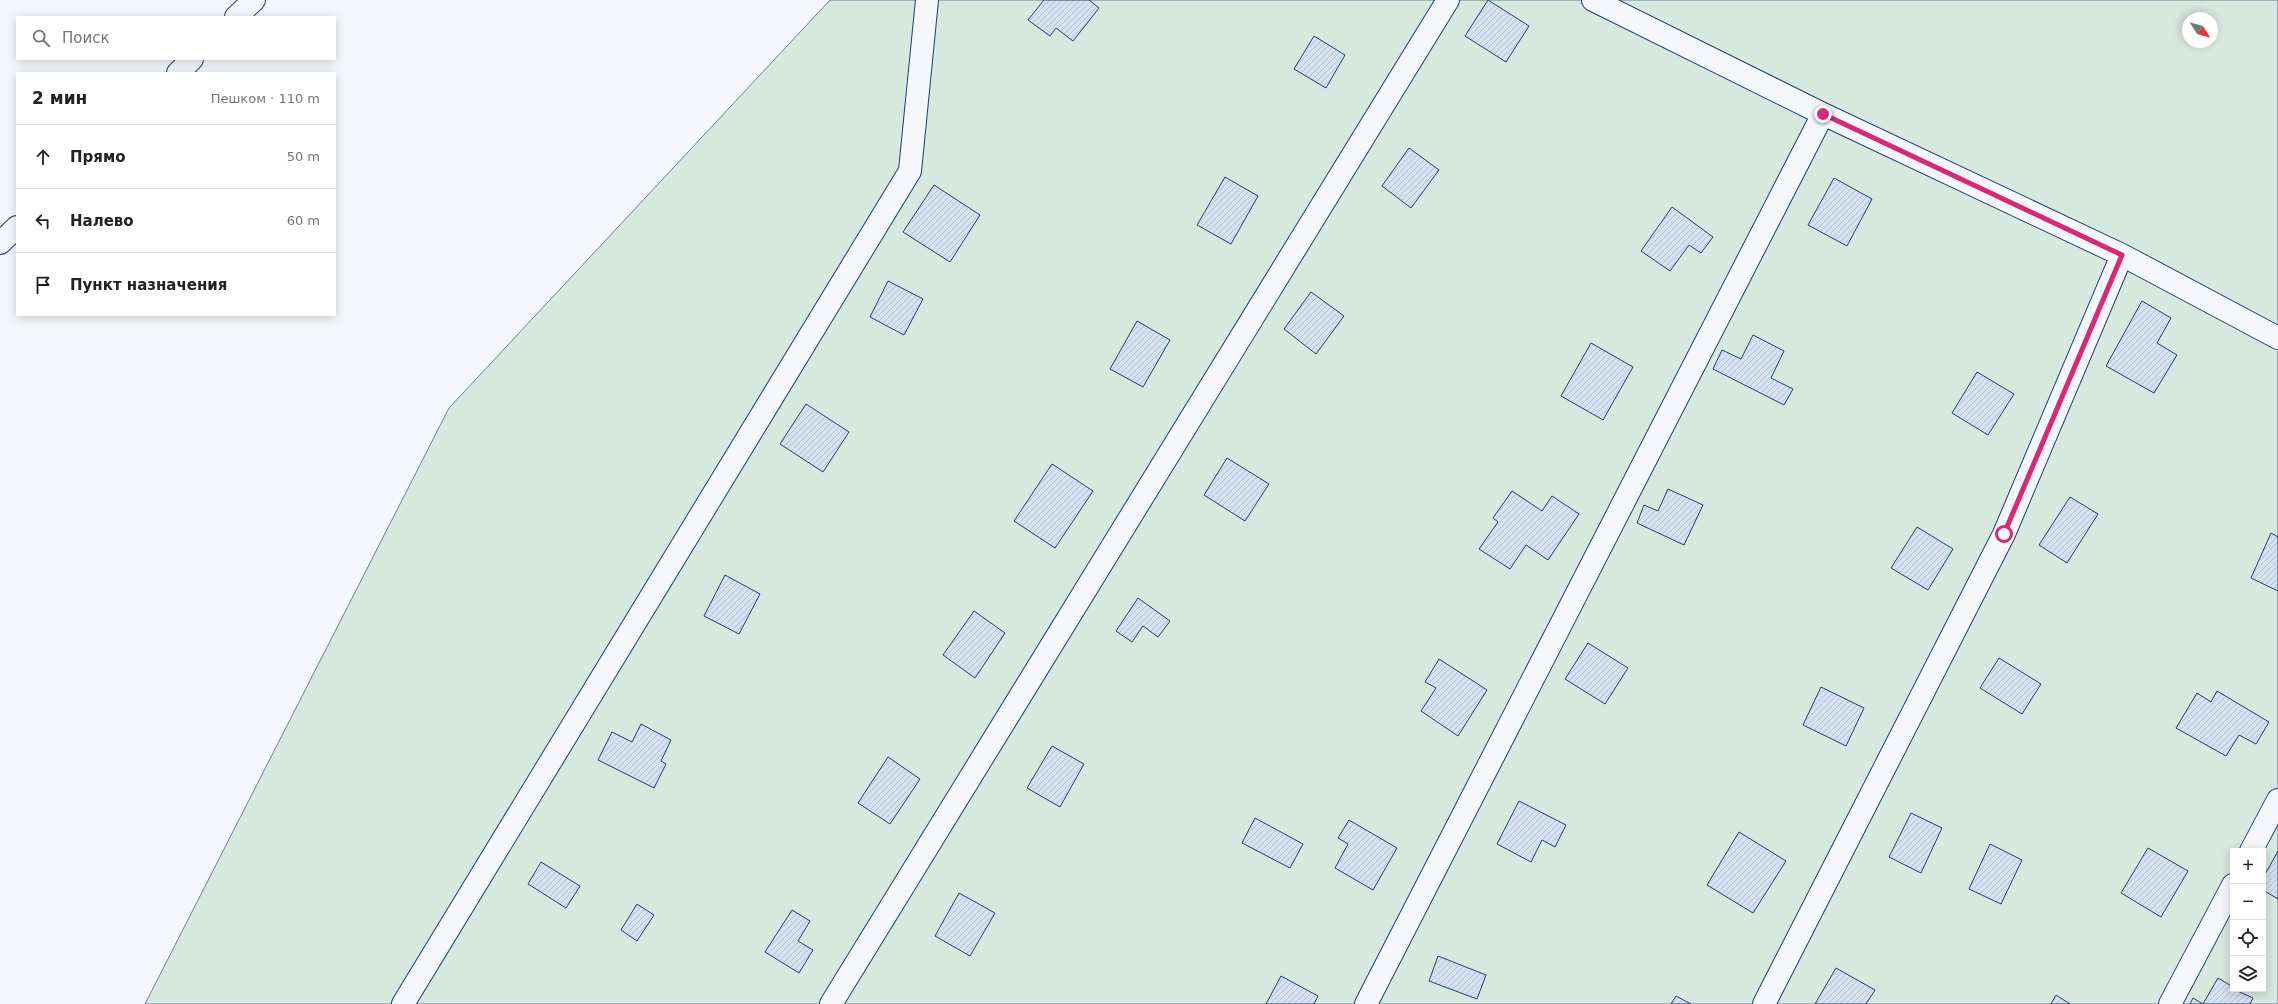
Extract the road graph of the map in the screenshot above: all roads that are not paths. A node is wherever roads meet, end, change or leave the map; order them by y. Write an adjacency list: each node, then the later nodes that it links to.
1 (254, 0): 5 (street)
2 (927, 0): 16 (street)
3 (1448, 0): 17 (street)
4 (1592, 0): 8 (street)
5 (237, 16)
6 (191, 60): 7 (street)
7 (179, 72)
8 (1823, 114): 11 (street); 18 (street)
9 (16, 228): 10 (street)
10 (0, 243)
11 (2122, 255): 12 (street); 19 (street)
12 (2278, 338)
13 (2278, 800): 14 (street)
14 (2253, 848)
15 (2230, 891): 20 (street)
16 (403, 1004)
17 (831, 1004)
18 (1366, 1004)
19 (1764, 1004)
20 (2170, 1004)

